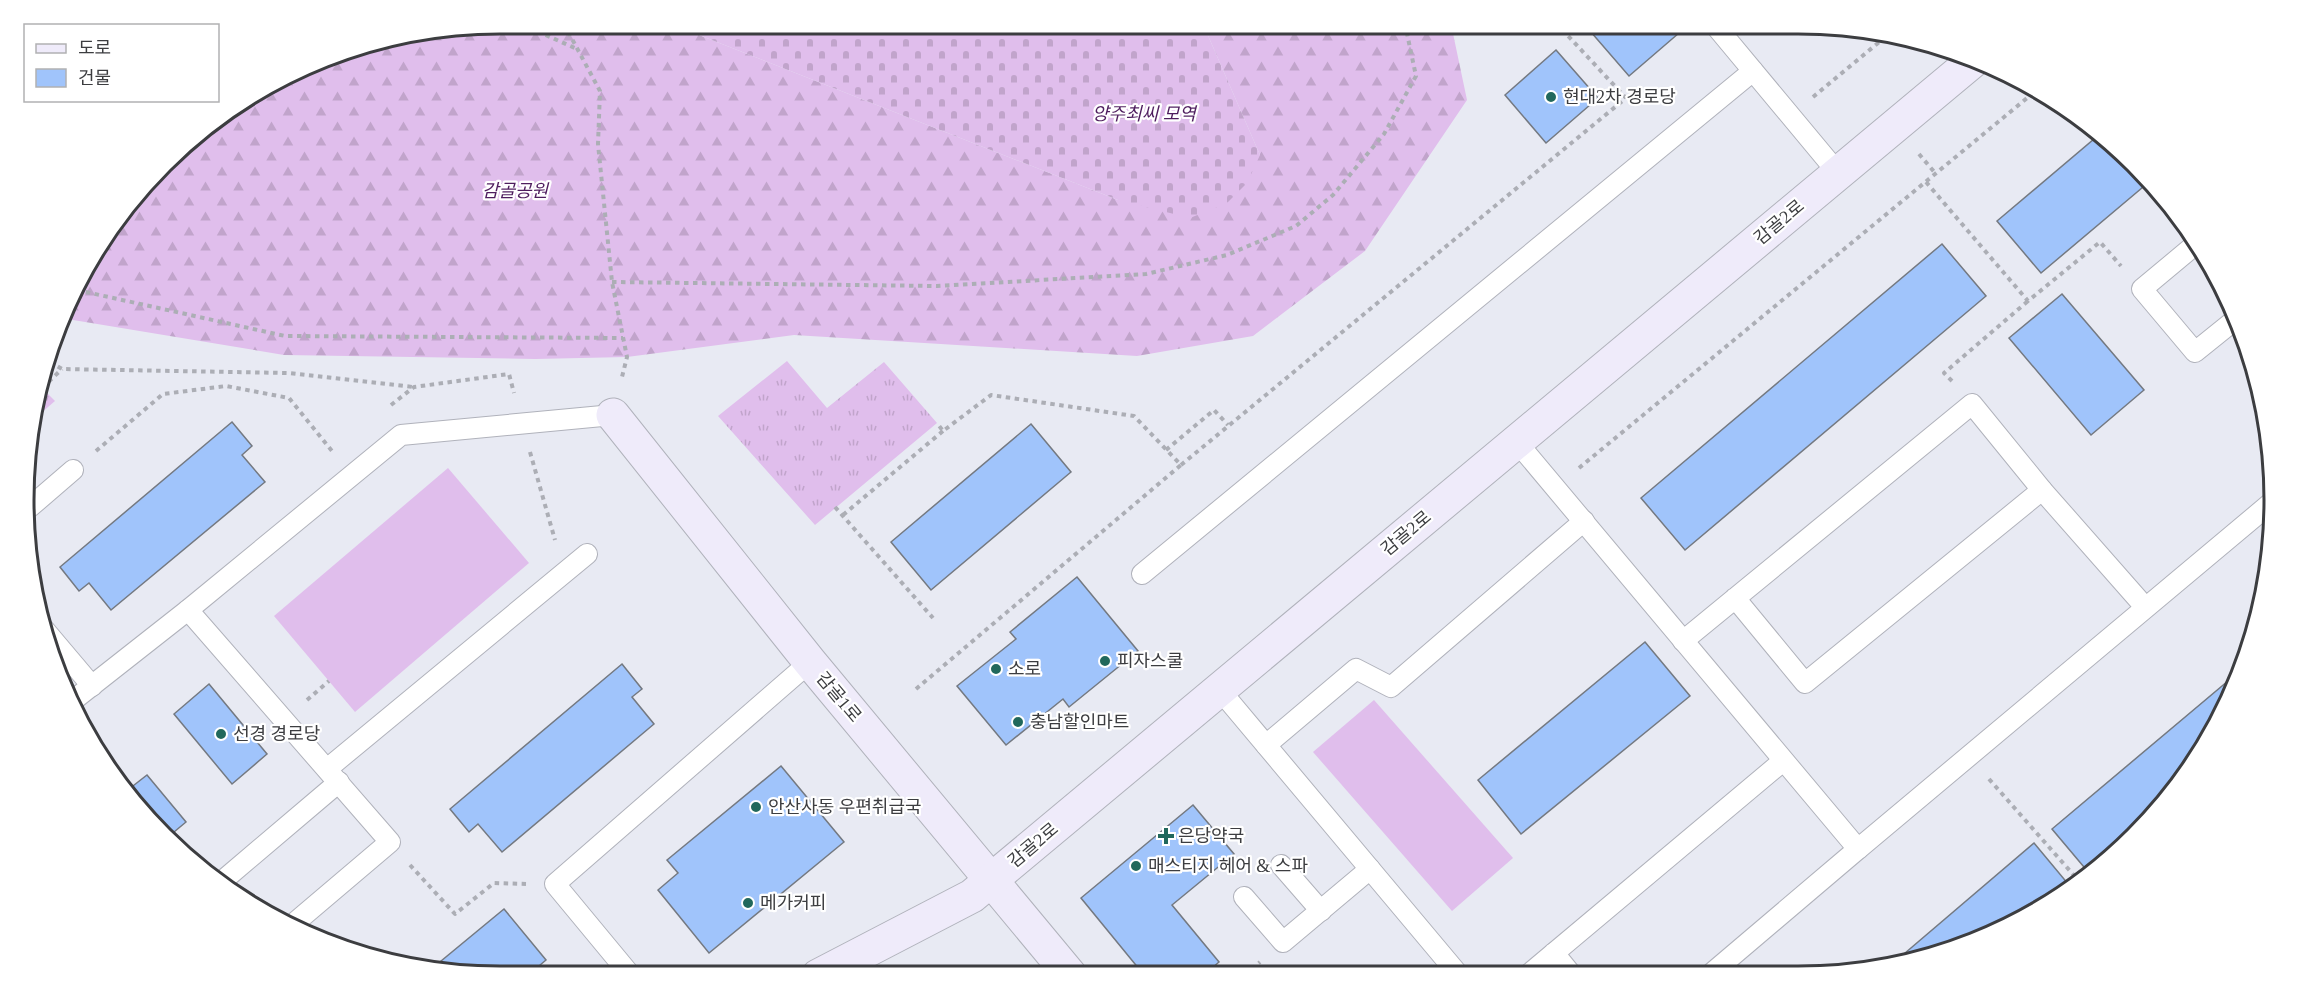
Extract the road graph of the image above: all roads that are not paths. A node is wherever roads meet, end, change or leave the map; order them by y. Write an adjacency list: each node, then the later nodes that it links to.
1 (1722, 34): 3 (lane)
2 (1966, 66): 4 (street, 감골2로)
3 (1753, 71): 4 (lane); 15 (lane)
4 (1838, 173): 8 (street, 감골2로)
5 (2190, 249): 6 (lane)
6 (2229, 325)
7 (613, 415): 18 (lane); 21 (street, 감골1로)
8 (1516, 441): 13 (lane); 23 (street, 감골2로)
9 (74, 470): 11 (lane)
10 (2042, 490): 16 (lane); 16 (lane); 17 (lane)
11 (34, 504)
12 (2264, 509): 17 (lane)
13 (1584, 522): 19 (lane); 25 (lane)
14 (587, 554): 27 (lane)
15 (1142, 574)
16 (1736, 598): 19 (lane)
17 (2145, 608): 28 (lane)
18 (188, 610): 22 (lane); 27 (lane)
19 (1683, 640): 26 (lane)
20 (57, 644): 22 (lane)
21 (810, 662): 32 (street, 감골1로); 37 (lane)
22 (92, 686): 24 (lane)
23 (1219, 689): 25 (lane); 32 (street, 감골2로)
24 (78, 697)
25 (1266, 745): 30 (lane)
26 (1783, 760): 28 (lane); 36 (lane)
27 (333, 775): 31 (lane); 35 (lane)
28 (1857, 849): 43 (lane)
29 (1281, 865): 34 (lane)
30 (1370, 869): 34 (lane); 40 (lane)
31 (226, 877)
32 (991, 880): 38 (street, 감골2로); 39 (street, 감골1로)
33 (1244, 897): 34 (lane)
34 (1320, 911)
35 (298, 920)
36 (1554, 953): 41 (lane); 42 (lane)
37 (623, 966)
38 (837, 966)
39 (1063, 966)
40 (1451, 966)
41 (1539, 966)
42 (1565, 966)
43 (1720, 966)

